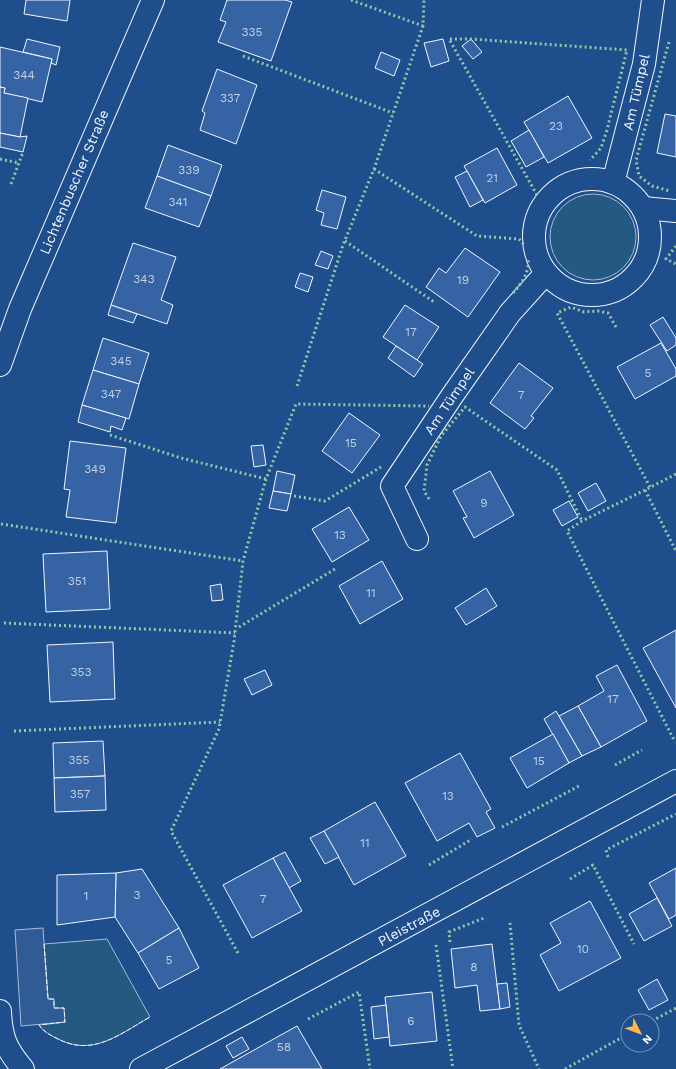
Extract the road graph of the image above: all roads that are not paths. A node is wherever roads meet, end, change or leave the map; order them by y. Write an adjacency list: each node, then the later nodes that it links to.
1 (152, 0): 7 (street, Lichtenbuscher Straße)
2 (653, 0): 3 (street, Am Tümpel)
3 (613, 183): 4 (street); 6 (street)
4 (643, 208): 5 (street); 6 (street)
5 (676, 211)
6 (546, 273): 8 (street, Am Tümpel)
7 (0, 365)
8 (417, 539)
9 (676, 781): 12 (street, Pleistraße)
10 (0, 1011): 11 (street)
11 (23, 1069)
12 (141, 1069)

